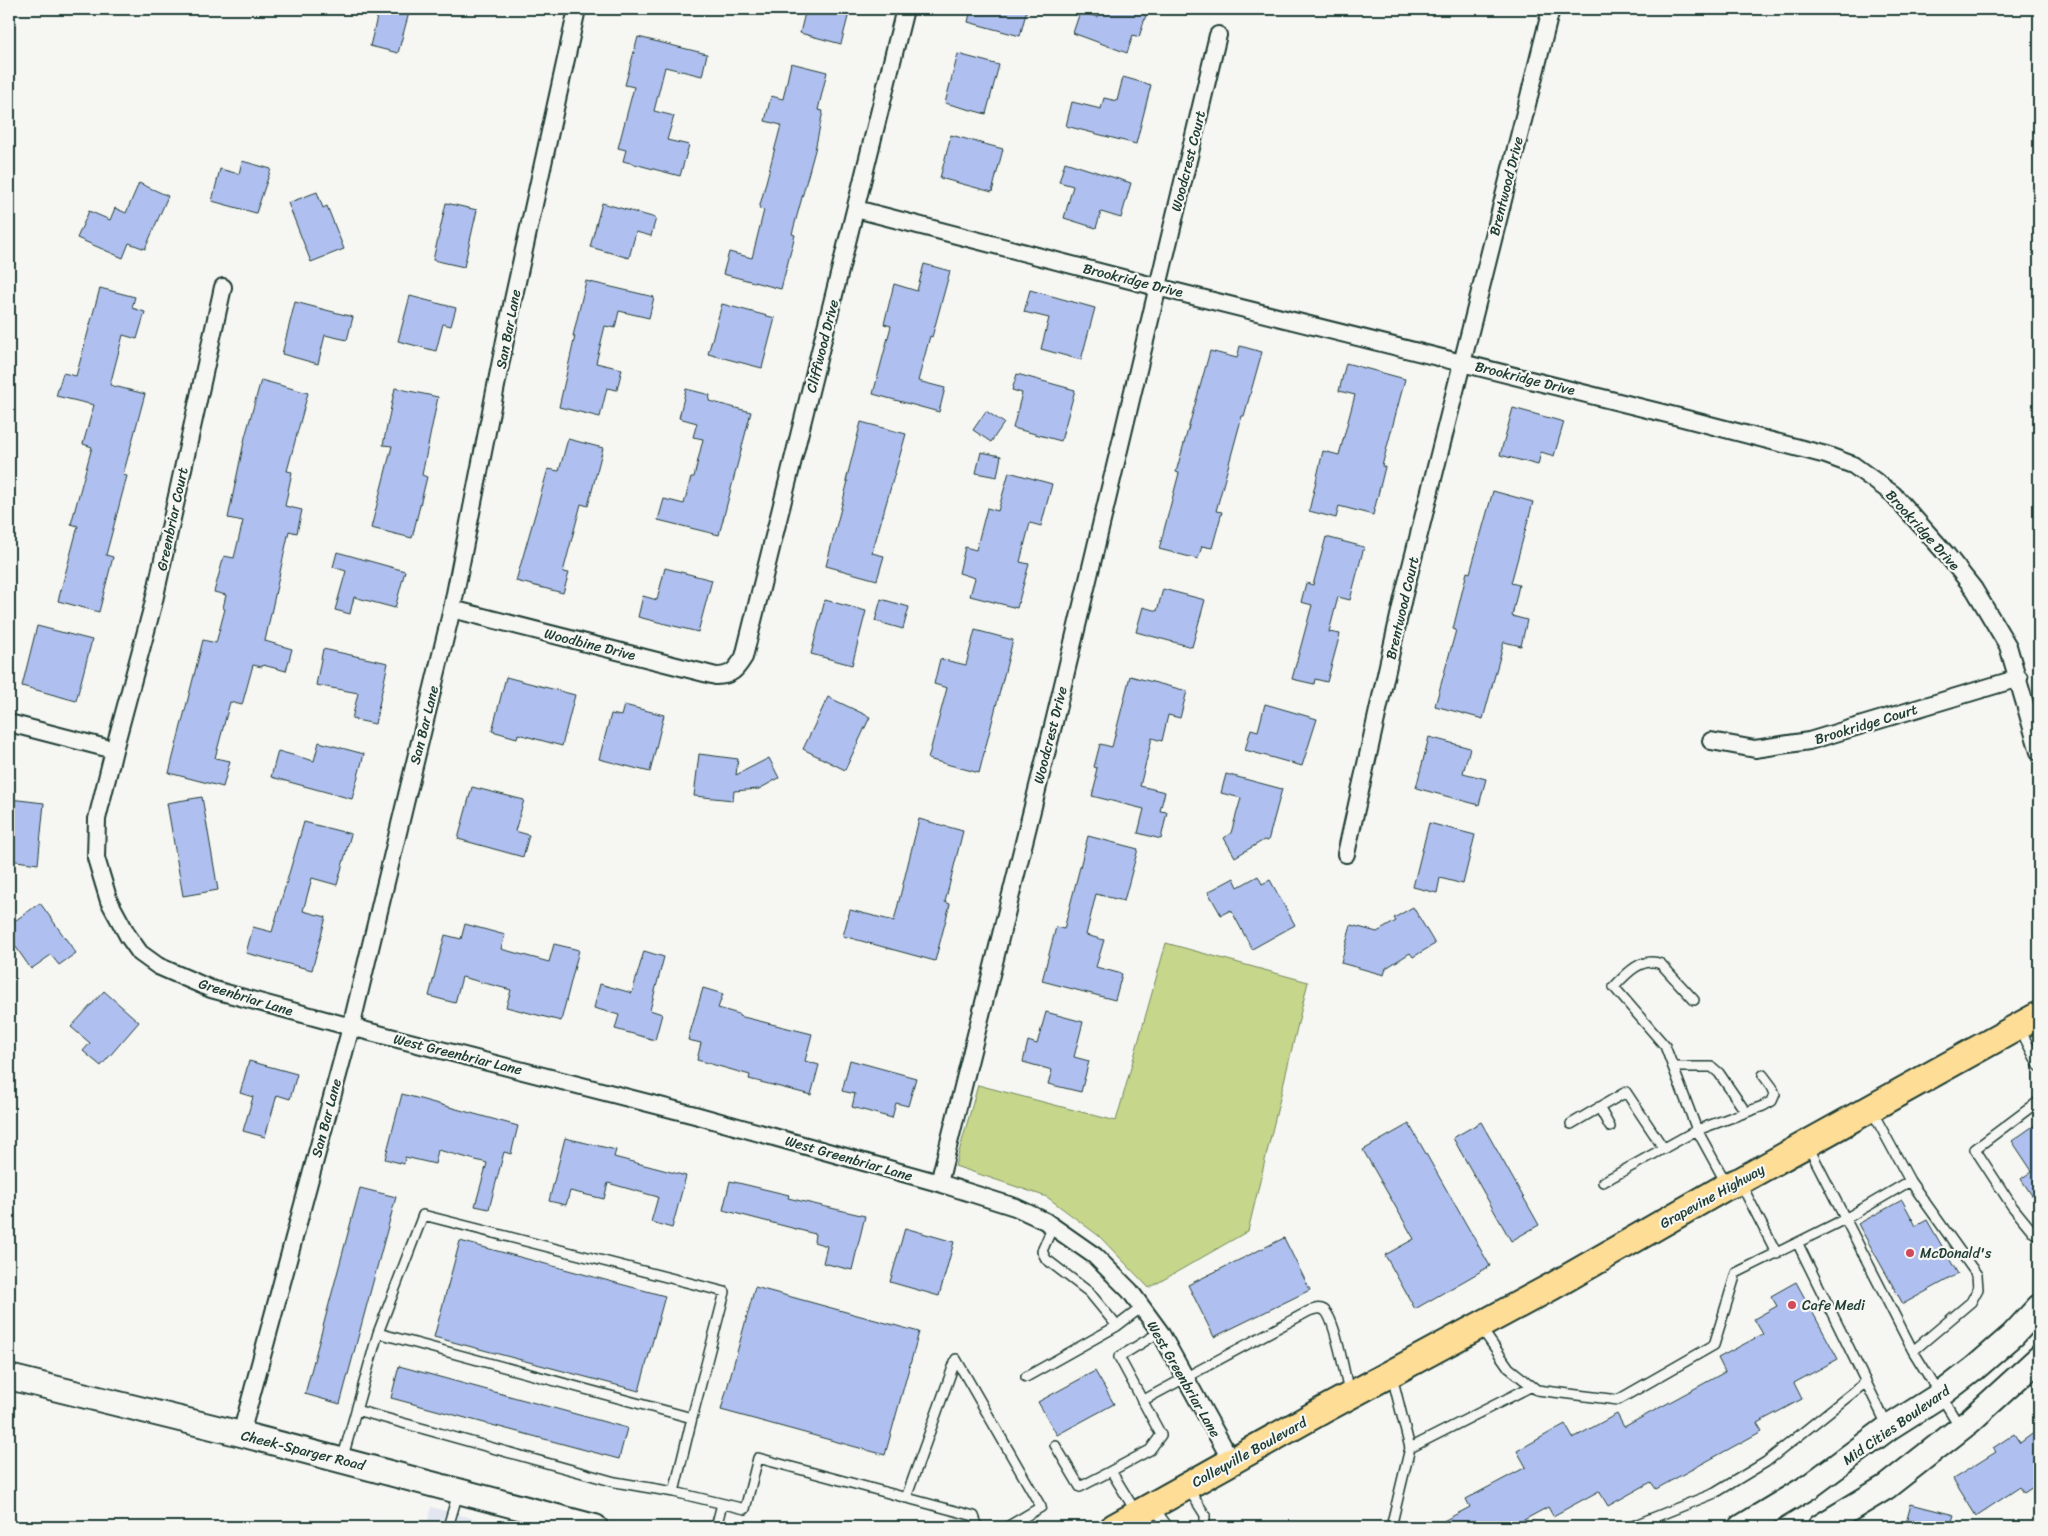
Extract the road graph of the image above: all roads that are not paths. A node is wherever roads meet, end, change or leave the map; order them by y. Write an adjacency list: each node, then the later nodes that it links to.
1 (577, 9): 9 (street, San Bar Lane)
2 (905, 9): 5 (street, Cliffwood Drive)
3 (1551, 9): 8 (street, Brentwood Drive)
4 (1218, 35): 7 (street, Woodcrest Court)
5 (856, 208): 7 (street, Brookridge Drive); 10 (street, Cliffwood Drive)
6 (223, 287): 14 (street, Greenbriar Court)
7 (1157, 287): 8 (street, Brookridge Drive); 36 (street, Woodcrest Drive)
8 (1461, 363): 11 (street, Brookridge Drive); 16 (street, Brentwood Court)
9 (452, 609): 10 (street, Woodbine Drive); 19 (street, San Bar Lane)
10 (727, 676)
11 (2018, 678): 13 (street, Brookridge Court); 15 (street, Brookridge Drive)
12 (9, 723): 14 (street)
13 (1712, 741)
14 (114, 750): 19 (street, Greenbriar Lane)
15 (2039, 752)
16 (1346, 854)
17 (1694, 1000): 21 (lane)
18 (2029, 1020): 20 (lane); 25 (main road, Grapevine Highway)
19 (351, 1027): 36 (street, West Greenbriar Lane); 64 (street, San Bar Lane)
20 (2039, 1066)
21 (1673, 1067): 26 (lane); 29 (lane)
22 (1763, 1075): 26 (lane)
23 (2039, 1101): 40 (lane)
24 (1599, 1107): 27 (lane); 28 (lane); 31 (lane)
25 (1870, 1108): 30 (main road, Grapevine Highway); 34 (lane)
26 (1745, 1111): 29 (lane)
27 (1571, 1124)
28 (1610, 1127)
29 (1697, 1130): 31 (lane); 37 (lane)
30 (1807, 1144): 37 (main road, Grapevine Highway); 38 (lane)
31 (1664, 1149): 33 (lane)
32 (1626, 1157): 33 (lane)
33 (1632, 1166): 35 (lane)
34 (1910, 1181): 38 (lane); 49 (lane)
35 (1602, 1182)
36 (939, 1183): 39 (street, West Greenbriar Lane)
37 (1734, 1183): 42 (lane); 46 (main road, Grapevine Highway)
38 (1845, 1219): 41 (lane); 49 (lane)
39 (1054, 1226): 43 (street, West Greenbriar Lane); 45 (lane)
40 (2039, 1232)
41 (1798, 1244): 42 (lane); 55 (lane)
42 (1777, 1254): 56 (lane)
43 (1142, 1307): 45 (lane); 47 (street, West Greenbriar Lane)
44 (2039, 1307): 57 (main road, Mid Cities Boulevard)
45 (1117, 1326): 53 (lane)
46 (1479, 1326): 51 (main road, Grapevine Highway); 56 (lane)
47 (1160, 1332): 54 (street, West Greenbriar Lane); 59 (lane)
48 (378, 1333): 60 (lane); 61 (lane); 61 (lane)
49 (1913, 1351): 57 (lane)
50 (2039, 1358): 63 (main road)
51 (1388, 1376): 58 (main road, Colleyville Boulevard); 66 (lane)
52 (9, 1377): 64 (main road, Cheek-Sparger Road)
53 (1026, 1377)
54 (1185, 1379): 58 (lane); 59 (lane); 68 (street, West Greenbriar Lane)
55 (1866, 1382): 62 (lane); 86 (lane)
56 (1532, 1386): 66 (lane)
57 (1940, 1395): 62 (main road, Mid Cities Boulevard); 63 (lane)
58 (1350, 1396): 68 (main road, Colleyville Boulevard)
59 (1142, 1401): 69 (lane)
60 (356, 1410): 67 (lane); 72 (lane)
61 (692, 1418): 72 (lane)
62 (1888, 1428): 87 (main road, Mid Cities Boulevard)
63 (1960, 1428): 76 (main road)
64 (241, 1434): 67 (main road, Cheek-Sparger Road)
65 (1055, 1445): 69 (lane)
66 (1410, 1448): 85 (lane)
67 (342, 1460): 71 (main road, Cheek-Sparger Road)
68 (1232, 1462): 70 (main road, Colleyville Boulevard)
69 (1111, 1471): 75 (lane)
70 (1187, 1487): 75 (main road, Colleyville Boulevard); 84 (lane)
71 (459, 1490): 77 (lane); 78 (main road, Cheek-Sparger Road)
72 (674, 1492): 74 (lane)
73 (906, 1498): 74 (lane); 80 (lane); 81 (lane)
74 (722, 1504): 79 (lane)
75 (1145, 1510): 82 (main road, Colleyville Boulevard); 83 (lane)
76 (1833, 1524)
77 (448, 1527)
78 (595, 1527)
79 (716, 1527)
80 (978, 1527)
81 (1007, 1527)
82 (1114, 1527)
83 (1168, 1527)
84 (1205, 1527)
85 (1391, 1527)
86 (1630, 1527)
87 (1742, 1527)

